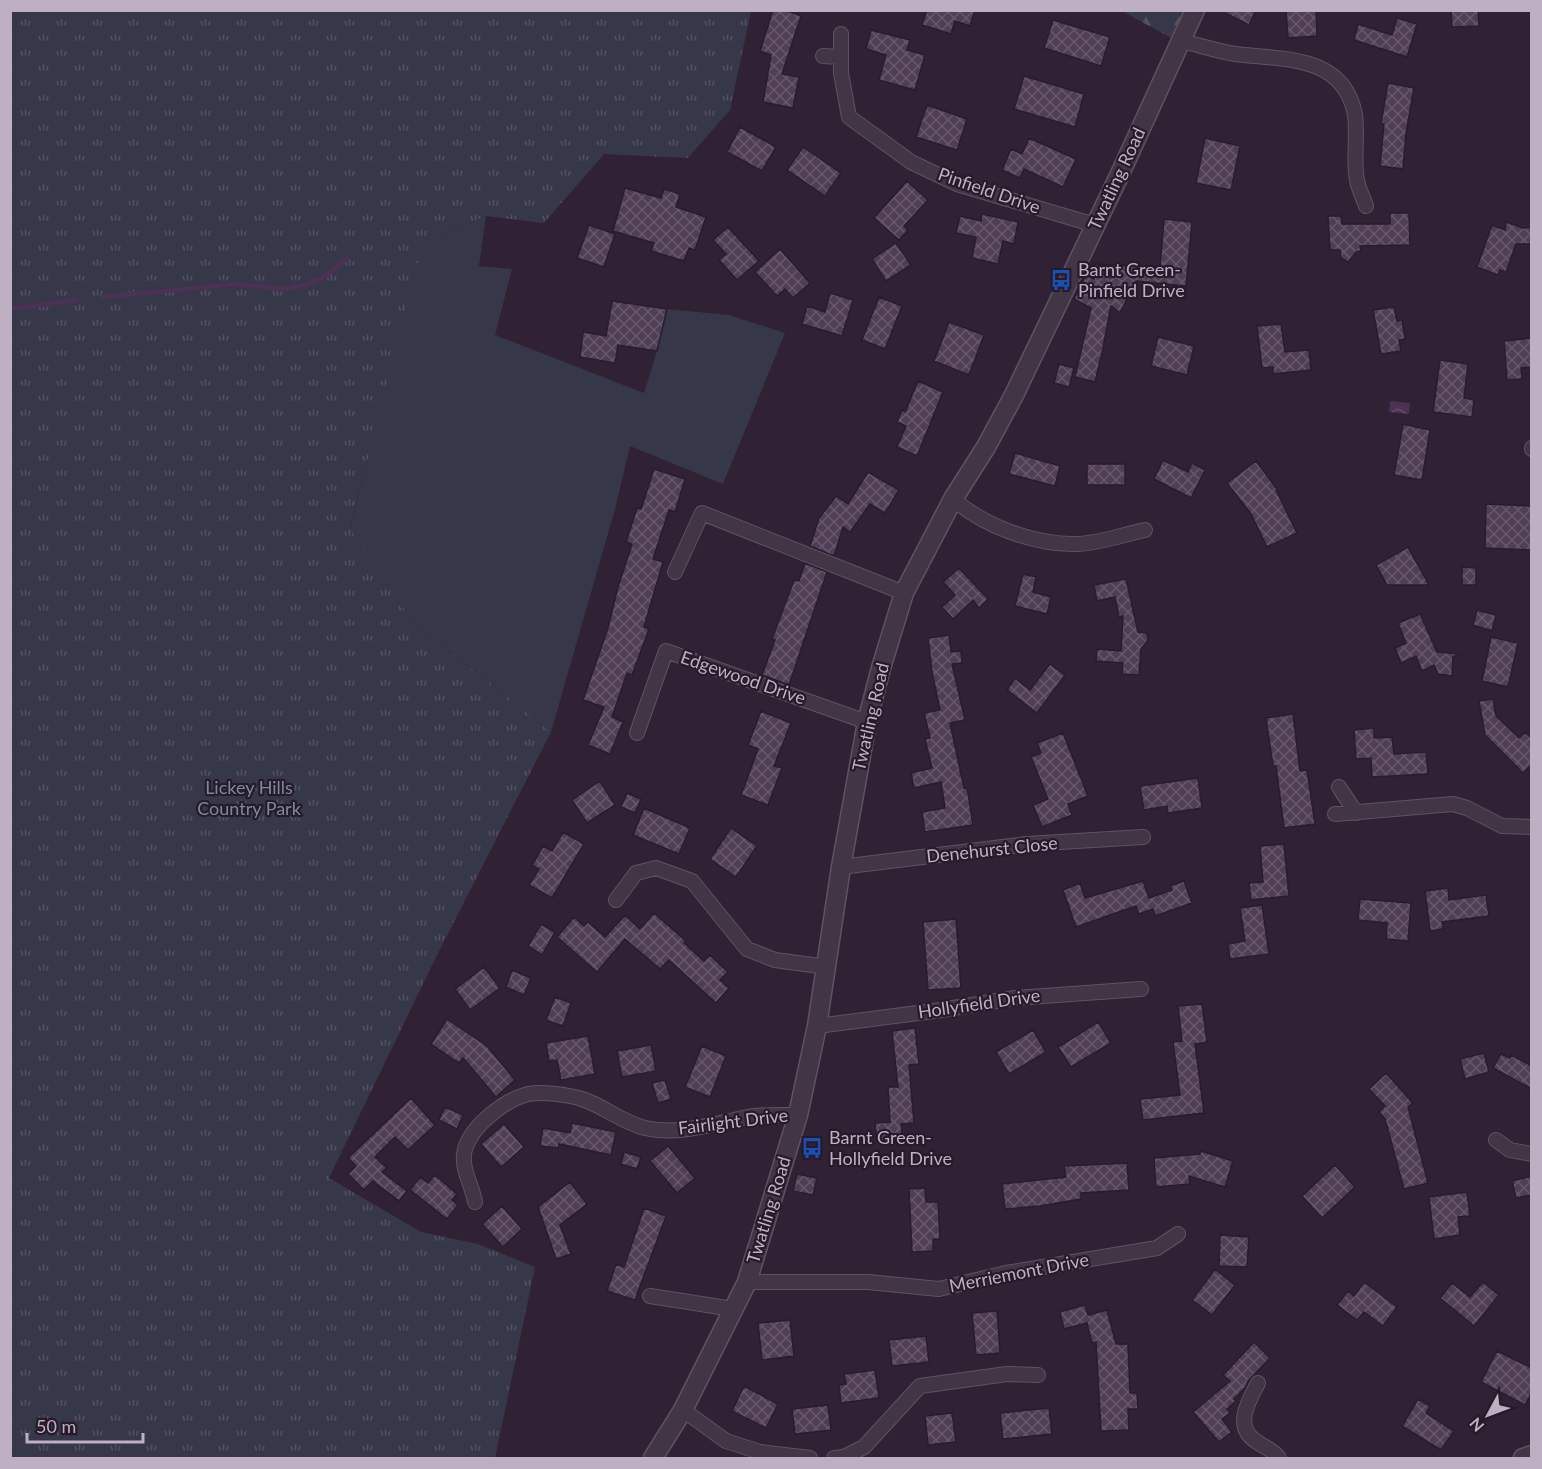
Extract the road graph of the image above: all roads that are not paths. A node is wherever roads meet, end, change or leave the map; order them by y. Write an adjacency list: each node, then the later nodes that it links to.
1 (1195, 10): 3 (street, Twatling Road)
2 (841, 34): 5 (street, Pinfield Drive)
3 (1181, 41): 6 (street); 7 (street, Twatling Road)
4 (823, 56): 5 (street)
5 (840, 57): 7 (street, Pinfield Drive)
6 (1366, 206)
7 (1095, 225): 8 (street, Twatling Road)
8 (952, 499): 9 (street); 11 (street, Twatling Road)
9 (1145, 530)
10 (675, 572): 11 (street)
11 (904, 593): 12 (street, Twatling Road)
12 (867, 722): 13 (street, Edgewood Drive); 19 (street, Twatling Road)
13 (637, 733)
14 (1339, 787): 15 (street)
15 (1356, 813): 16 (street); 17 (street)
16 (1335, 814)
17 (1532, 827)
18 (1143, 837): 19 (street, Denehurst Close)
19 (841, 867): 21 (street, Twatling Road)
20 (616, 900): 21 (street)
21 (827, 967): 23 (street, Twatling Road)
22 (1141, 989): 23 (street, Hollyfield Drive)
23 (817, 1026): 24 (street, Twatling Road)
24 (798, 1115): 27 (street, Fairlight Drive); 29 (street, Twatling Road)
25 (1496, 1140): 26 (street)
26 (1532, 1154)
27 (475, 1202)
28 (1178, 1234): 29 (street, Merriemont Drive)
29 (747, 1282): 31 (street, Twatling Road)
30 (650, 1296): 31 (street)
31 (734, 1309): 34 (street, Twatling Road)
32 (1038, 1375): 38 (street)
33 (1258, 1383): 39 (street)
34 (683, 1410): 36 (street, Twatling Road); 37 (street)
35 (1532, 1455): 40 (street)
36 (653, 1458)
37 (810, 1458)
38 (834, 1458)
39 (1279, 1458)
40 (1523, 1458)

